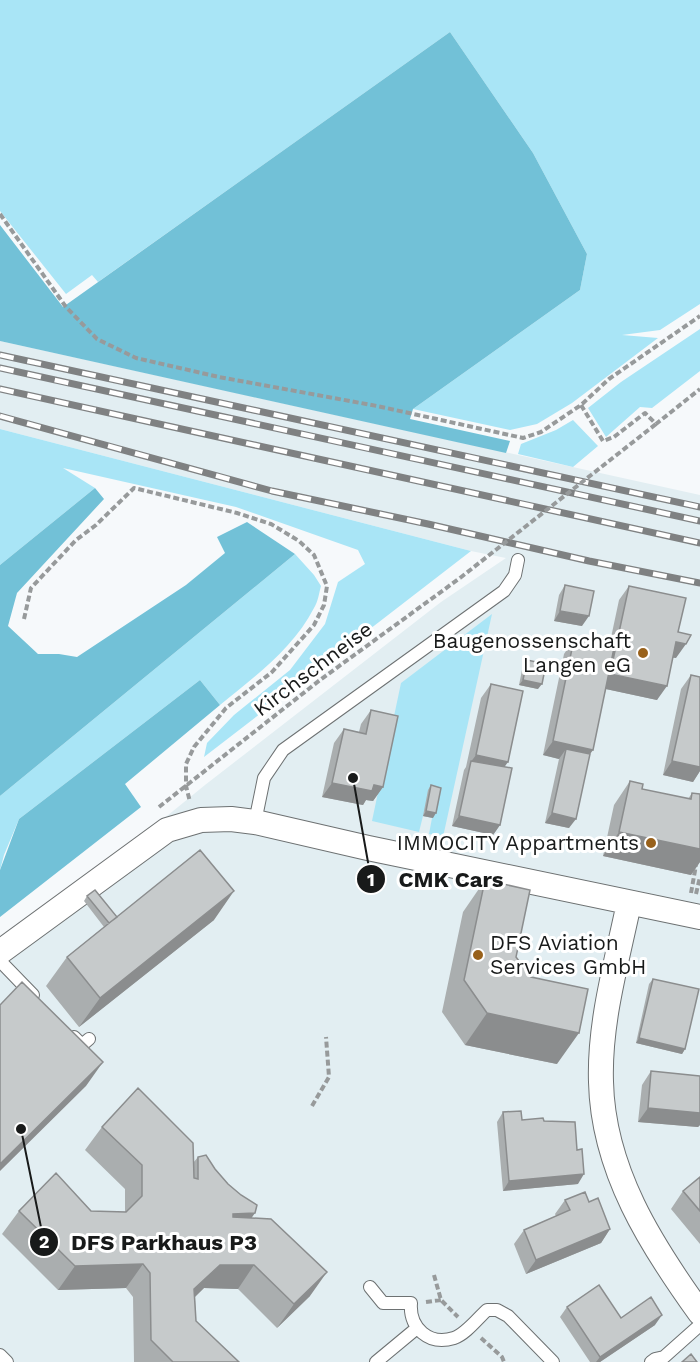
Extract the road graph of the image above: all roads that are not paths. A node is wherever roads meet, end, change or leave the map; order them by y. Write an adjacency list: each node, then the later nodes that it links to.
1 (518, 560): 2 (lane)
2 (255, 822): 3 (street); 5 (street)
3 (629, 903): 4 (street); 11 (street)
4 (693, 915)
5 (0, 952)
6 (0, 961): 7 (lane)
7 (41, 1003)
8 (65, 1029): 9 (lane)
9 (89, 1039)
10 (370, 1287): 13 (lane)
11 (700, 1313)
12 (700, 1325): 15 (lane)
13 (417, 1328): 17 (lane); 18 (lane)
14 (0, 1356): 16 (lane)
15 (664, 1359): 19 (lane)
16 (7, 1362)
17 (376, 1362)
18 (553, 1362)
19 (651, 1362)

